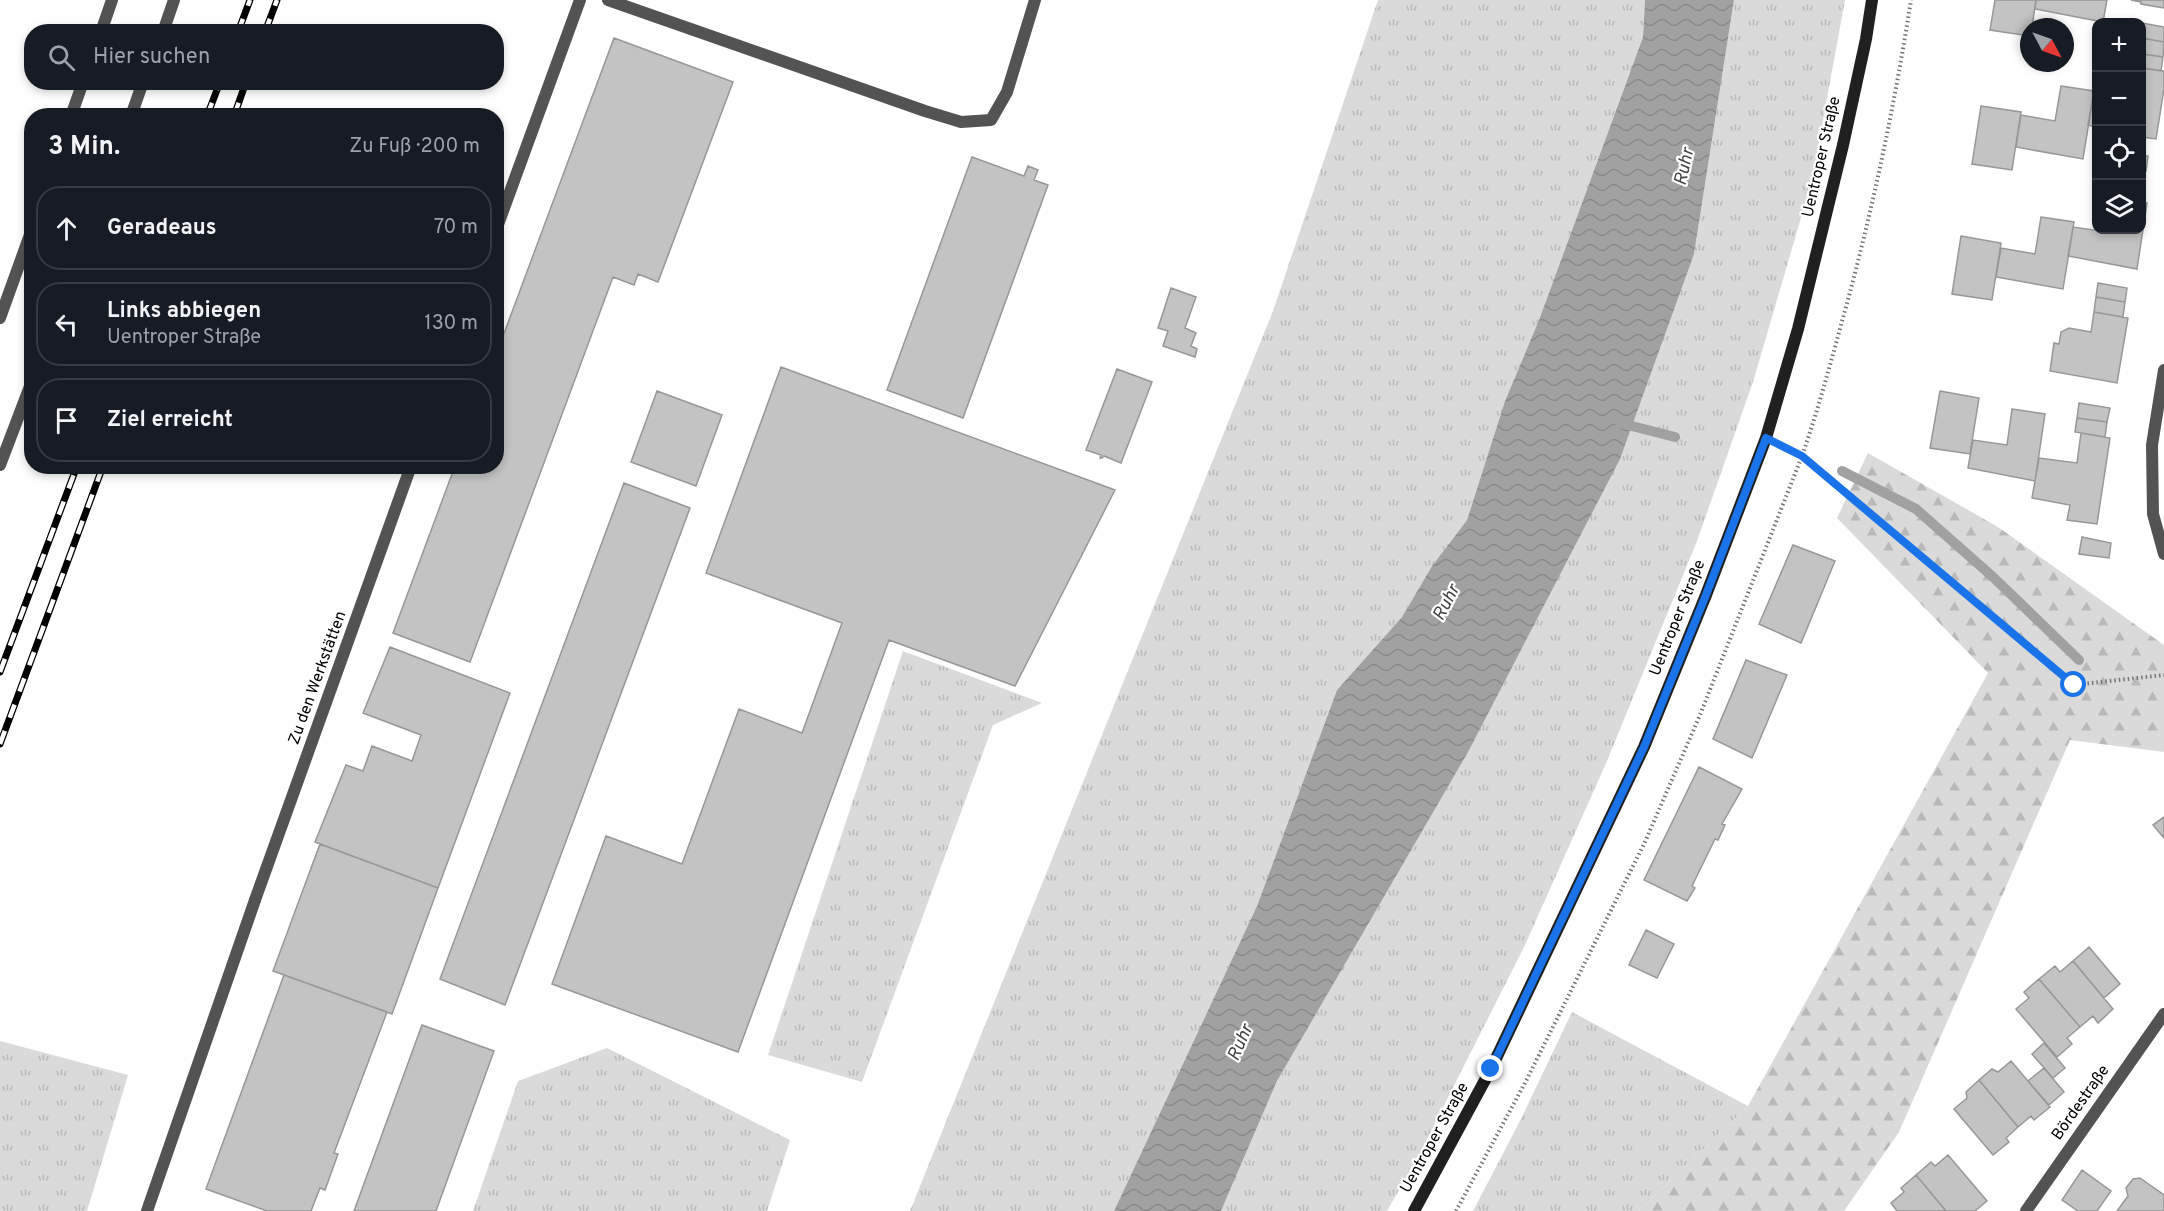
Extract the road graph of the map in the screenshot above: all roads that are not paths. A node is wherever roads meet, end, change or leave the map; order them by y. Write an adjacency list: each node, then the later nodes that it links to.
1 (112, 0): 7 (street)
2 (174, 0): 8 (street)
3 (580, 0): 13 (street)
4 (608, 0): 5 (street)
5 (1035, 0)
6 (1872, 0): 23 (main road, Uentroper Straße)
7 (104, 24)
8 (166, 24)
9 (80, 90): 11 (street)
10 (140, 90): 12 (street)
11 (74, 108)
12 (134, 108)
13 (504, 208)
14 (24, 251): 15 (street)
15 (0, 318)
16 (2164, 370): 20 (street)
17 (24, 402): 18 (street)
18 (0, 465)
19 (408, 474): 22 (street, Zu den Werkstätten)
20 (2164, 554)
21 (2164, 1014): 24 (street, Bördestraße)
22 (147, 1211)
23 (1413, 1211)
24 (2026, 1211)

